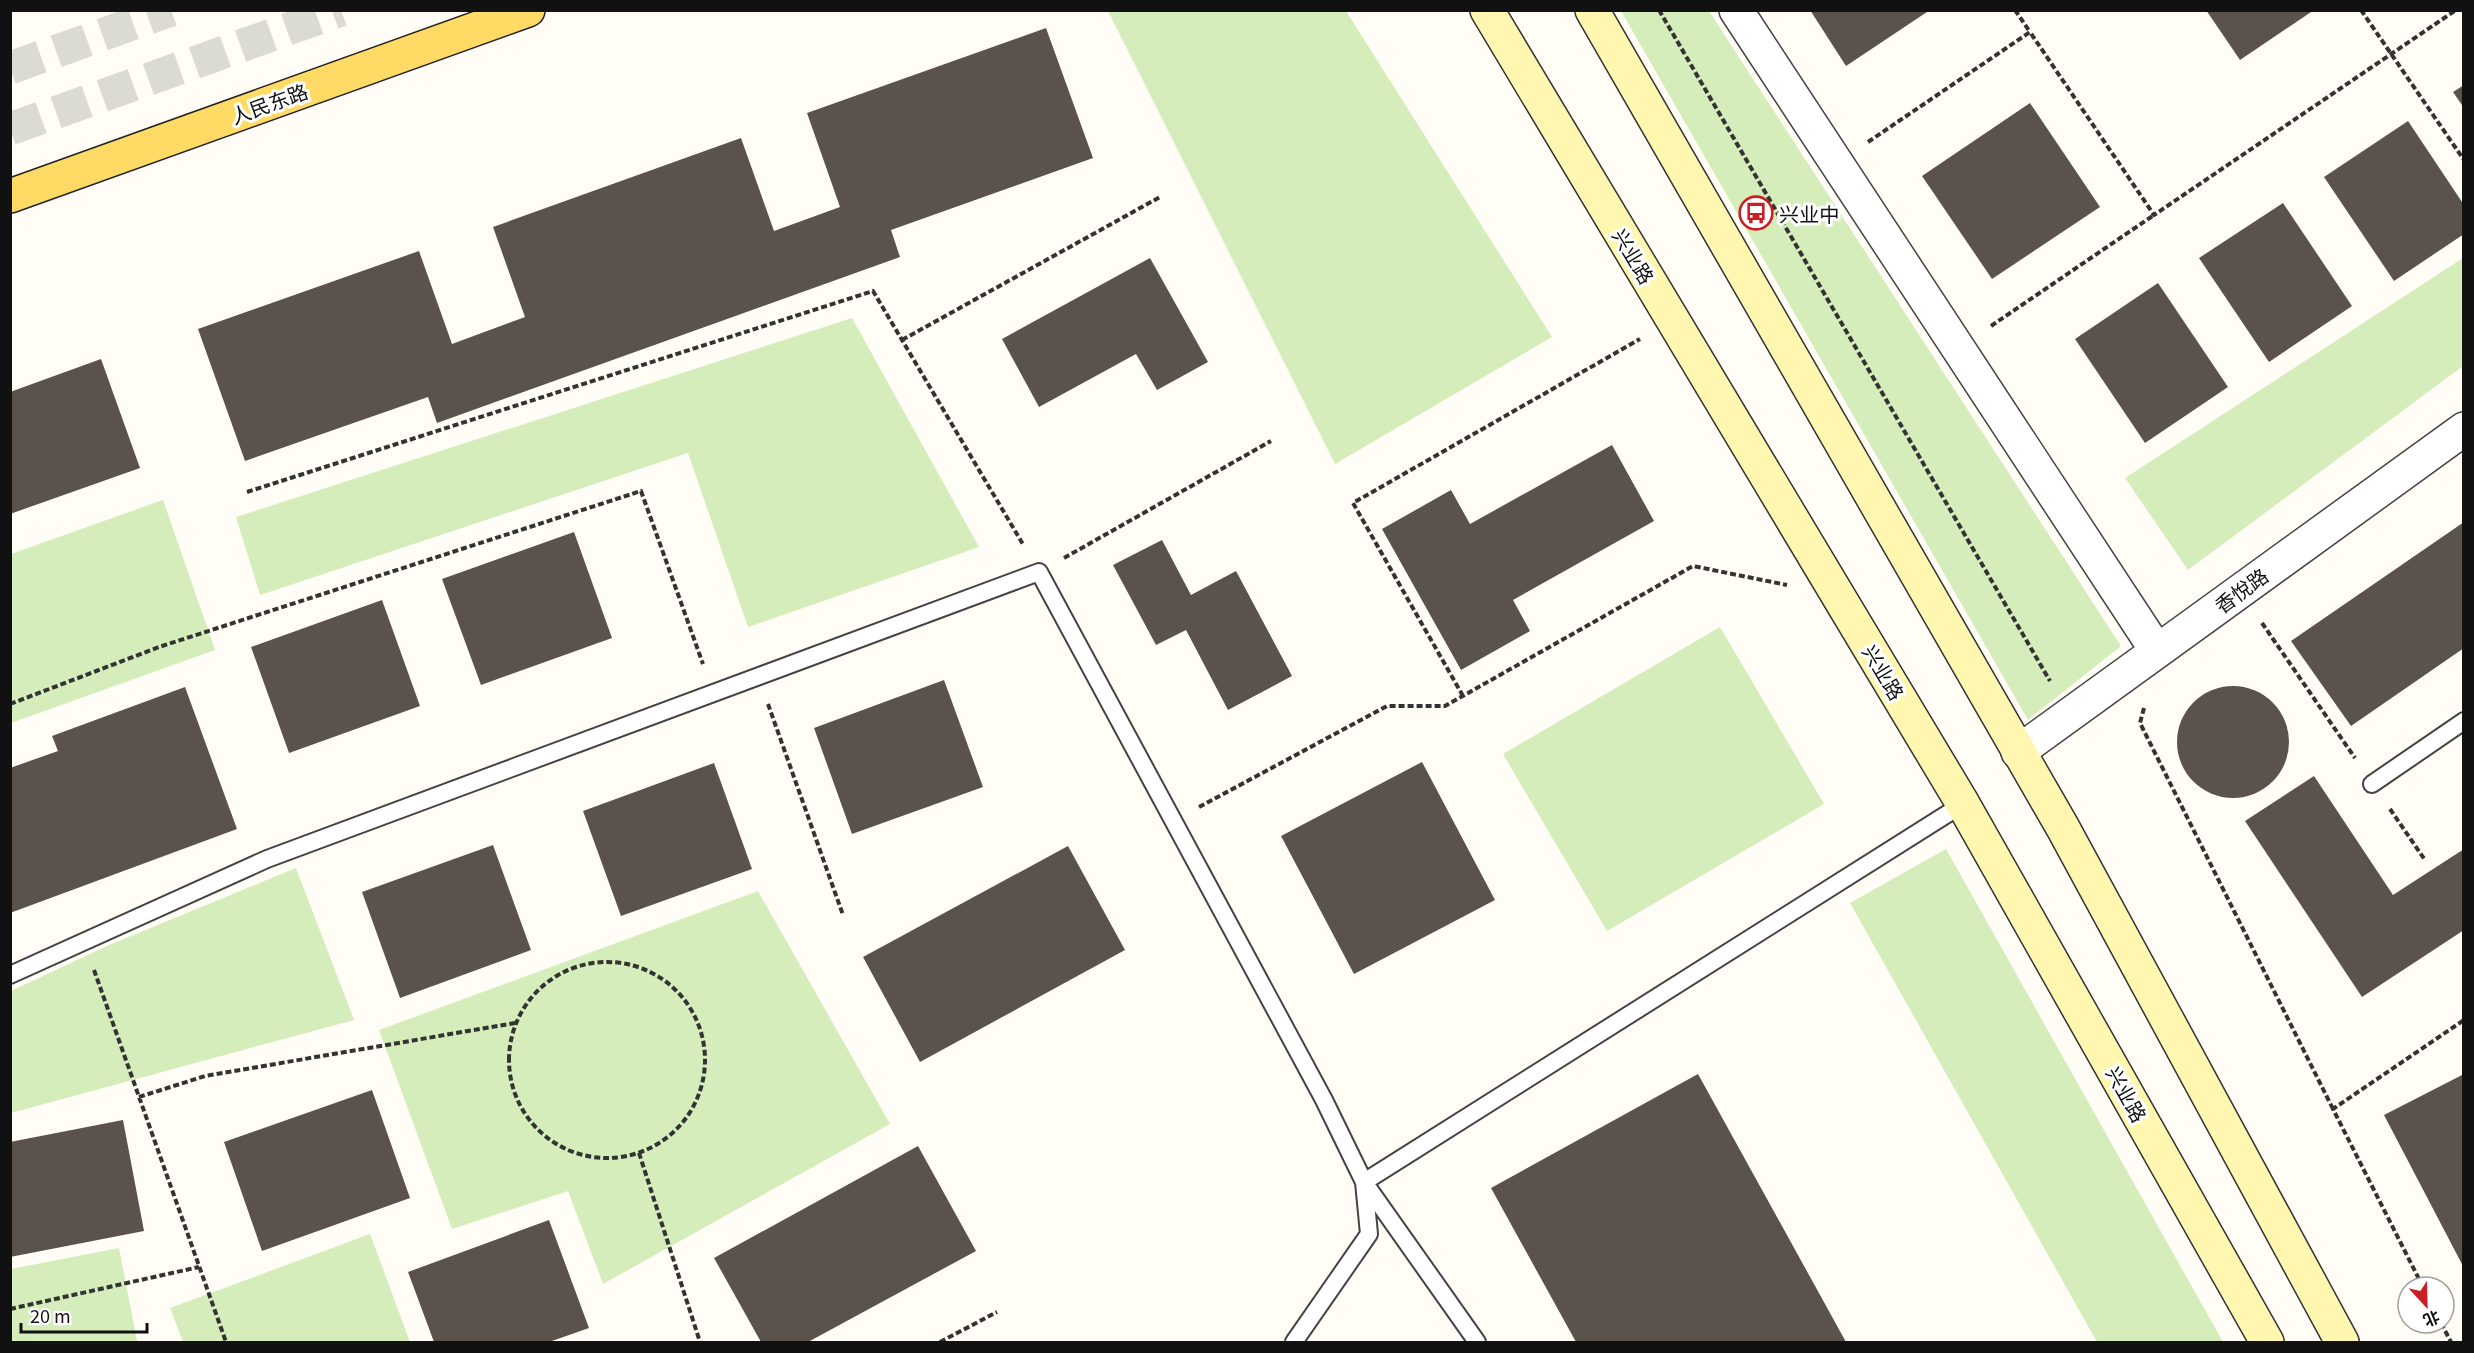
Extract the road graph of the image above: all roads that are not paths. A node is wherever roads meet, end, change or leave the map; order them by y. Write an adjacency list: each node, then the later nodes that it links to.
1 (528, 10): 5 (main road, 人民东路)
2 (1487, 10): 11 (main road, 兴业路)
3 (1592, 10): 9 (main road)
4 (1737, 10): 7 (street)
5 (10, 196)
6 (2463, 429): 7 (street, 香悅路)
7 (2157, 651): 9 (street, 香悅路)
8 (2463, 721): 10 (lane)
9 (2018, 752): 17 (main road)
10 (2372, 784)
11 (1963, 804): 13 (lane); 16 (main road, 兴业路)
12 (10, 975): 13 (lane)
13 (1364, 1182): 14 (lane); 15 (lane)
14 (1294, 1342)
15 (1477, 1342)
16 (2267, 1342)
17 (2342, 1342)

